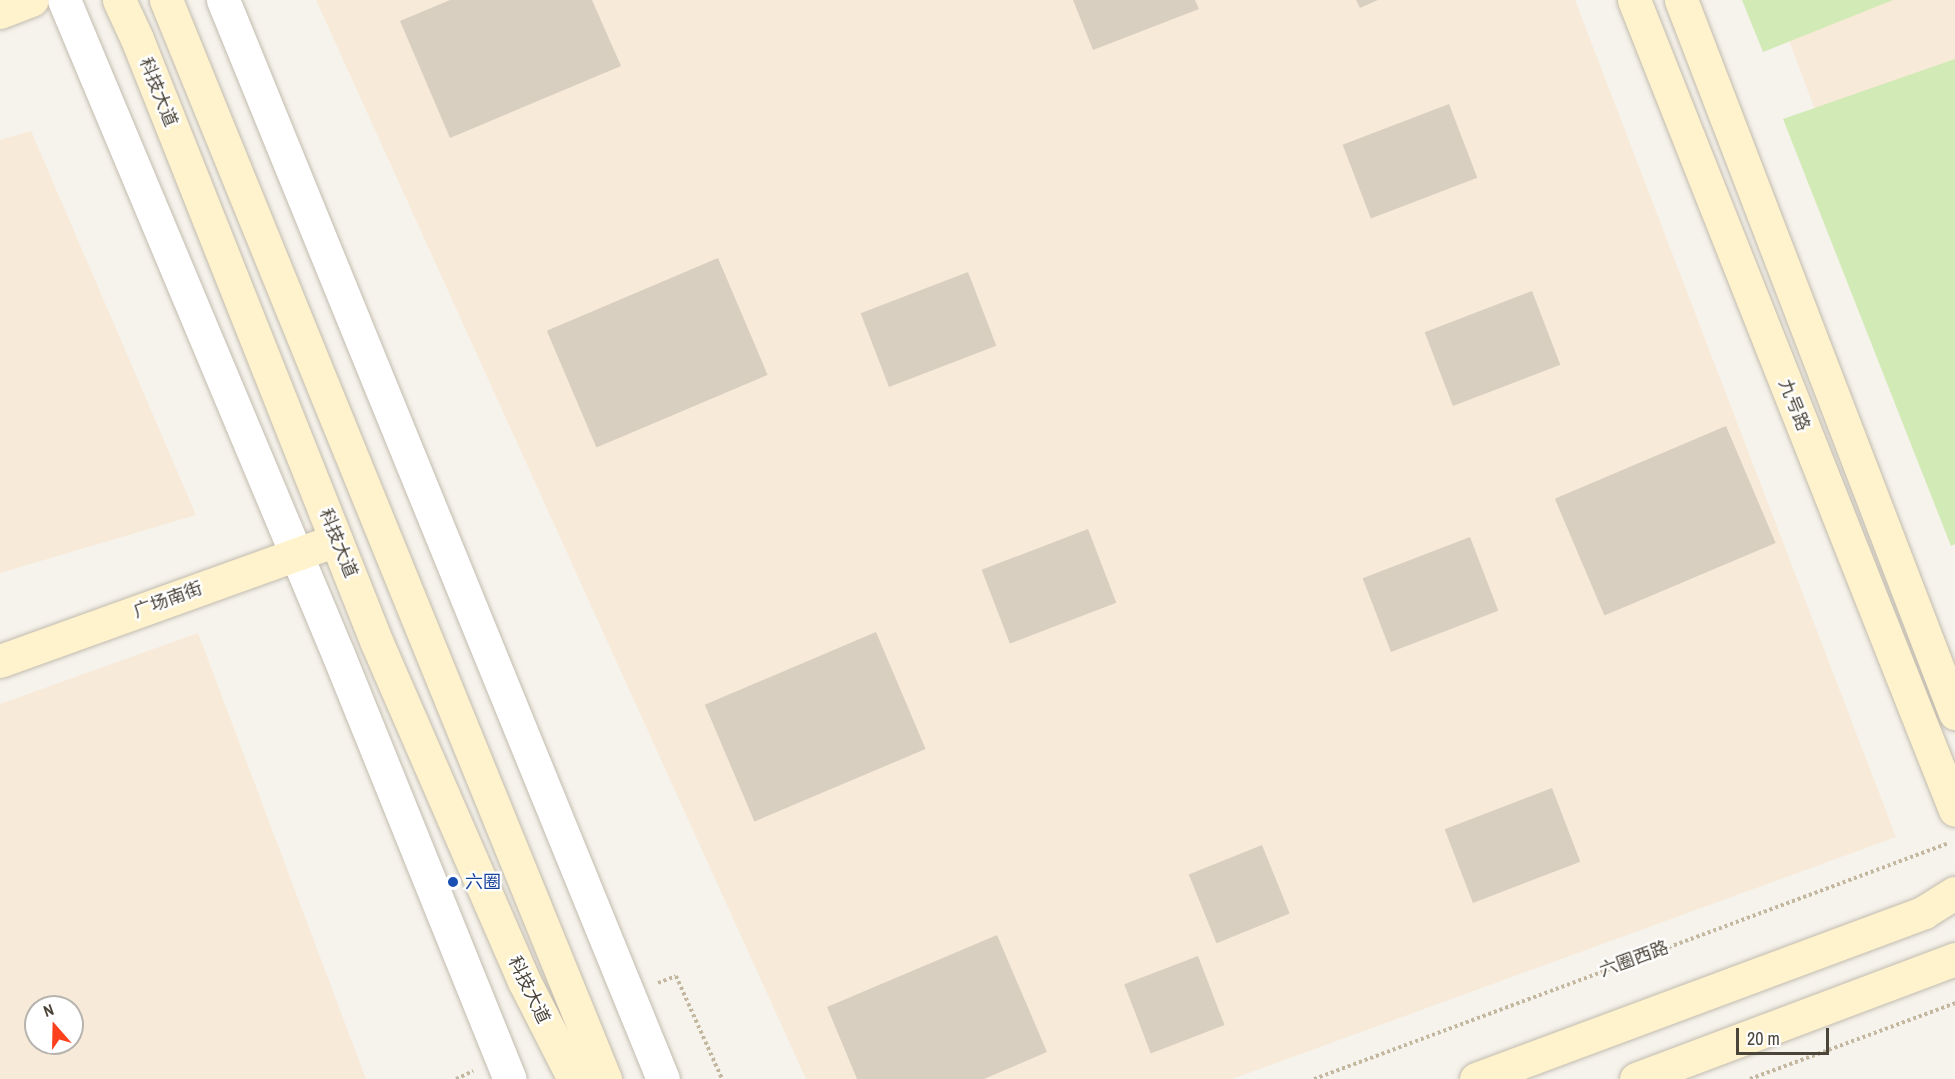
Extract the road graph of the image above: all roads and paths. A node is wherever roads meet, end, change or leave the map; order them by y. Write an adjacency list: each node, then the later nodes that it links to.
1 (32, 0): 8 (main road)
2 (64, 0): 10 (street)
3 (119, 0): 9 (main road, 科技大道)
4 (165, 0): 21 (main road, 科技大道)
5 (223, 0): 22 (street)
6 (1634, 0): 13 (main road, 九号路)
7 (1681, 0): 12 (main road)
8 (0, 12)
9 (336, 540): 10 (main road, 广场南街); 20 (main road, 科技大道)
10 (296, 554): 11 (main road, 广场南街); 19 (street)
11 (0, 660)
12 (1955, 713)
13 (1955, 810)
14 (1955, 840): 24 (path, 六圈西路)
15 (1955, 893): 25 (main road)
16 (1955, 959): 26 (main road)
17 (676, 976): 23 (path)
18 (1955, 1003): 27 (path)
19 (510, 1079)
20 (574, 1079)
21 (605, 1079)
22 (663, 1079)
23 (722, 1079)
24 (1314, 1079)
25 (1476, 1079)
26 (1636, 1079)
27 (1750, 1079)

